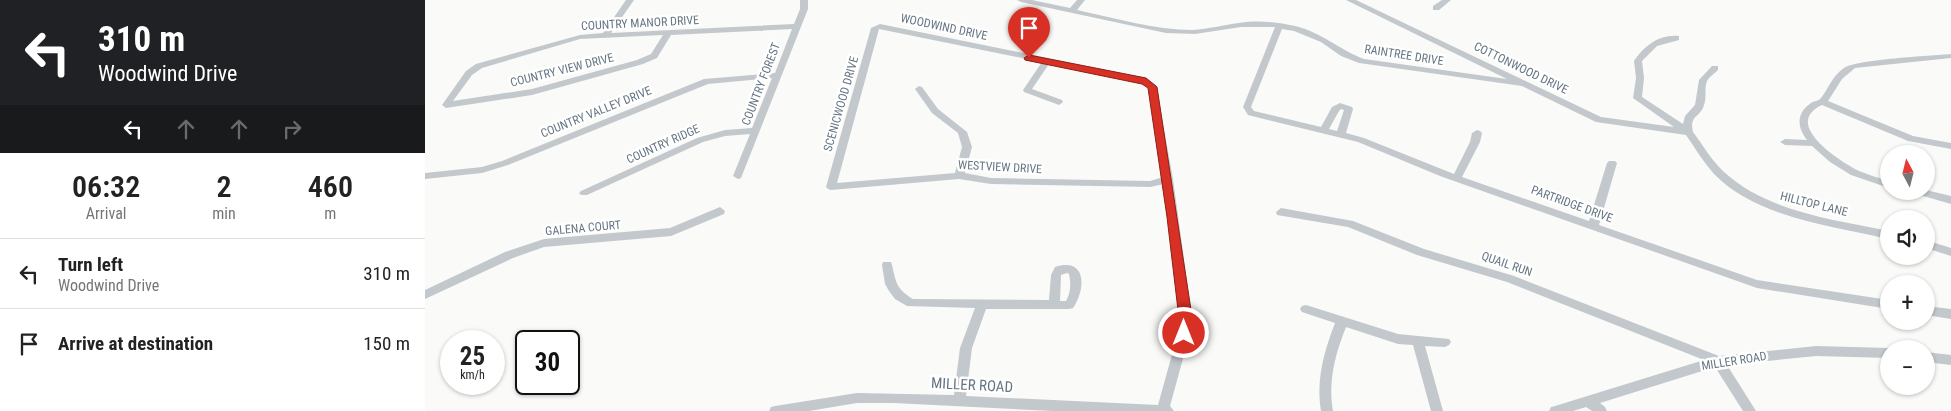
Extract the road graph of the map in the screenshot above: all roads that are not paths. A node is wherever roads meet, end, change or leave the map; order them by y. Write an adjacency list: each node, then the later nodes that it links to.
1 (630, 0): 13 (street)
2 (804, 0): 9 (street, COUNTRY FOREST)
3 (1021, 0): 8 (street, RAINTREE DRIVE)
4 (1081, 0): 8 (street)
5 (1350, 0): 19 (street, COTTONWOOD DRIVE)
6 (1447, 0): 7 (street)
7 (1436, 8)
8 (1072, 11): 10 (street, RAINTREE DRIVE)
9 (797, 26): 12 (street, COUNTRY MANOR DRIVE); 18 (street, COUNTRY FOREST)
10 (1279, 26): 19 (street, RAINTREE DRIVE); 24 (street, PARTRIDGE DRIVE)
11 (875, 28): 16 (street, WOODWIND DRIVE); 39 (street, SCENICWOOD DRIVE)
12 (669, 32): 13 (street, COUNTRY MANOR DRIVE); 23 (street, COUNTRY VIEW DRIVE)
13 (606, 35): 23 (street, COUNTRY MANOR DRIVE)
14 (1676, 38): 26 (street)
15 (1951, 56): 22 (street)
16 (1047, 62): 21 (street); 37 (street, WOODWIND DRIVE)
17 (1715, 68): 26 (street)
18 (778, 75): 25 (street, COUNTRY FOREST); 33 (street, COUNTRY VALLEY DRIVE)
19 (1524, 84): 26 (street, COTTONWOOD DRIVE)
20 (919, 89): 35 (street)
21 (1059, 102)
22 (1823, 102): 30 (street); 31 (street)
23 (446, 105)
24 (1325, 129): 28 (street, PARTRIDGE DRIVE); 28 (street)
25 (756, 131): 34 (street, COUNTRY FOREST); 40 (street, COUNTRY RIDGE)
26 (1689, 132): 46 (street, HILLTOP LANE)
27 (1477, 133): 36 (street)
28 (1341, 134): 36 (street, PARTRIDGE DRIVE)
29 (1785, 142): 30 (street)
30 (1814, 143): 38 (street)
31 (1951, 146)
32 (1611, 163): 45 (street)
33 (425, 176)
34 (738, 176)
35 (959, 176): 37 (street, WESTVIEW DRIVE); 39 (street, WESTVIEW DRIVE)
36 (1457, 178): 45 (street, PARTRIDGE DRIVE)
37 (1168, 179): 67 (street)
38 (1880, 181)
39 (831, 187)
40 (584, 193)
41 (1935, 196): 42 (street)
42 (1951, 200)
43 (720, 211): 50 (street, GALENA COURT)
44 (1281, 212): 63 (street, QUAIL RUN)
45 (1593, 226): 51 (street, PARTRIDGE DRIVE)
46 (1880, 233)
47 (1935, 247): 48 (street)
48 (1951, 252)
49 (887, 265): 52 (street)
50 (425, 295)
51 (1880, 303)
52 (982, 304): 53 (street); 64 (street)
53 (1054, 305)
54 (1306, 309): 57 (street)
55 (1935, 311): 56 (street)
56 (1951, 314)
57 (1342, 321): 58 (street); 68 (street)
58 (1418, 341): 59 (street); 69 (street)
59 (1445, 342)
60 (1880, 353): 63 (street, MILLER ROAD)
61 (1935, 358): 62 (street)
62 (1951, 360)
63 (1718, 361): 65 (street, MILLER ROAD); 72 (street)
64 (959, 400): 66 (street, MILLER ROAD); 67 (street, MILLER ROAD)
65 (1588, 401): 70 (street, MILLER ROAD); 71 (street)
66 (775, 411)
67 (1166, 411)
68 (1327, 411)
69 (1437, 411)
70 (1555, 411)
71 (1601, 411)
72 (1749, 411)

